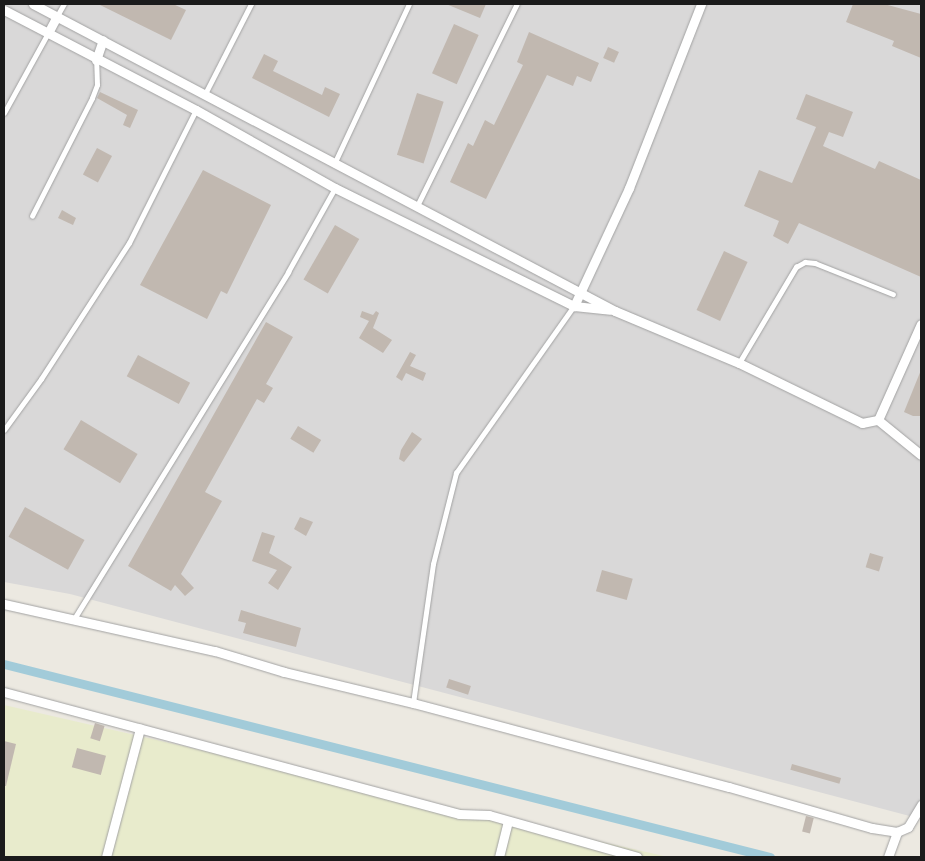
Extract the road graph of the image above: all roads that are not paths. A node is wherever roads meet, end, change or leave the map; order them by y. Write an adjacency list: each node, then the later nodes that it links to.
1 (34, 4): 8 (street)
2 (64, 4): 8 (lane)
3 (251, 4): 12 (lane)
4 (409, 4): 15 (lane)
5 (517, 4): 17 (lane)
6 (701, 4): 23 (street)
7 (4, 10): 9 (street)
8 (58, 16): 9 (street); 10 (street)
9 (48, 33): 11 (street); 14 (lane)
10 (102, 40): 11 (street); 12 (street)
11 (96, 60): 13 (street); 18 (lane)
12 (204, 95): 13 (street); 15 (street)
13 (196, 110): 16 (street); 30 (lane)
14 (4, 113)
15 (335, 162): 17 (street)
16 (335, 188): 20 (street); 33 (lane)
17 (417, 207): 19 (street)
18 (32, 216)
19 (490, 245): 20 (street); 21 (street)
20 (482, 261): 22 (street)
21 (548, 275): 22 (street); 23 (street)
22 (542, 290): 25 (street)
23 (581, 292): 25 (street); 26 (street)
24 (893, 294): 28 (lane)
25 (574, 306): 26 (street); 35 (lane)
26 (615, 311): 28 (street)
27 (921, 324): 29 (street)
28 (739, 363): 29 (street)
29 (878, 420): 31 (street)
30 (4, 430)
31 (921, 455)
32 (4, 604): 33 (street)
33 (74, 620): 35 (street)
34 (4, 692): 36 (street)
35 (413, 703): 39 (street)
36 (140, 728): 38 (street); 40 (street)
37 (921, 805): 39 (street)
38 (508, 821): 41 (street); 42 (street)
39 (897, 832): 43 (street)
40 (106, 857)
41 (499, 857)
42 (637, 857)
43 (888, 857)

